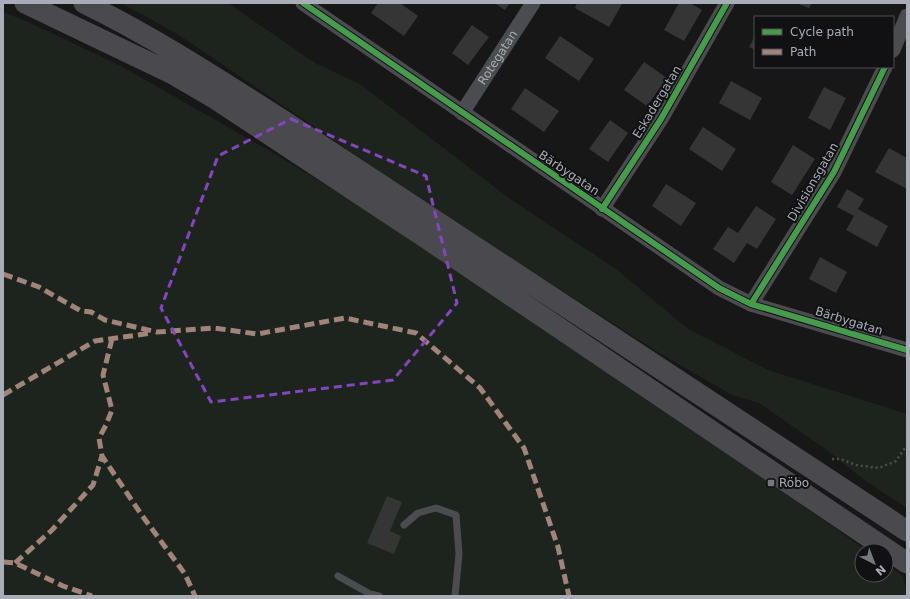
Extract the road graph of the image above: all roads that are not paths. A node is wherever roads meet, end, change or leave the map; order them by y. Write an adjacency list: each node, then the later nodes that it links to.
1 (25, 3): 16 (main road)
2 (84, 3): 15 (main road)
3 (303, 3): 6 (street, Bärbygatan)
4 (533, 3): 10 (street, Rotegatan)
5 (727, 3): 11 (street, Eskadergatan)
6 (324, 9): 10 (street, Bärbygatan)
7 (907, 16): 8 (street)
8 (894, 48)
9 (885, 68): 12 (street, Divisionsgatan)
10 (462, 113): 11 (street, Bärbygatan)
11 (602, 209): 12 (street, Bärbygatan)
12 (751, 304): 13 (street, Bärbygatan)
13 (907, 350)
14 (404, 525): 19 (lane)
15 (907, 531)
16 (907, 563)
17 (338, 576): 18 (lane)
18 (379, 596)
19 (455, 596)

